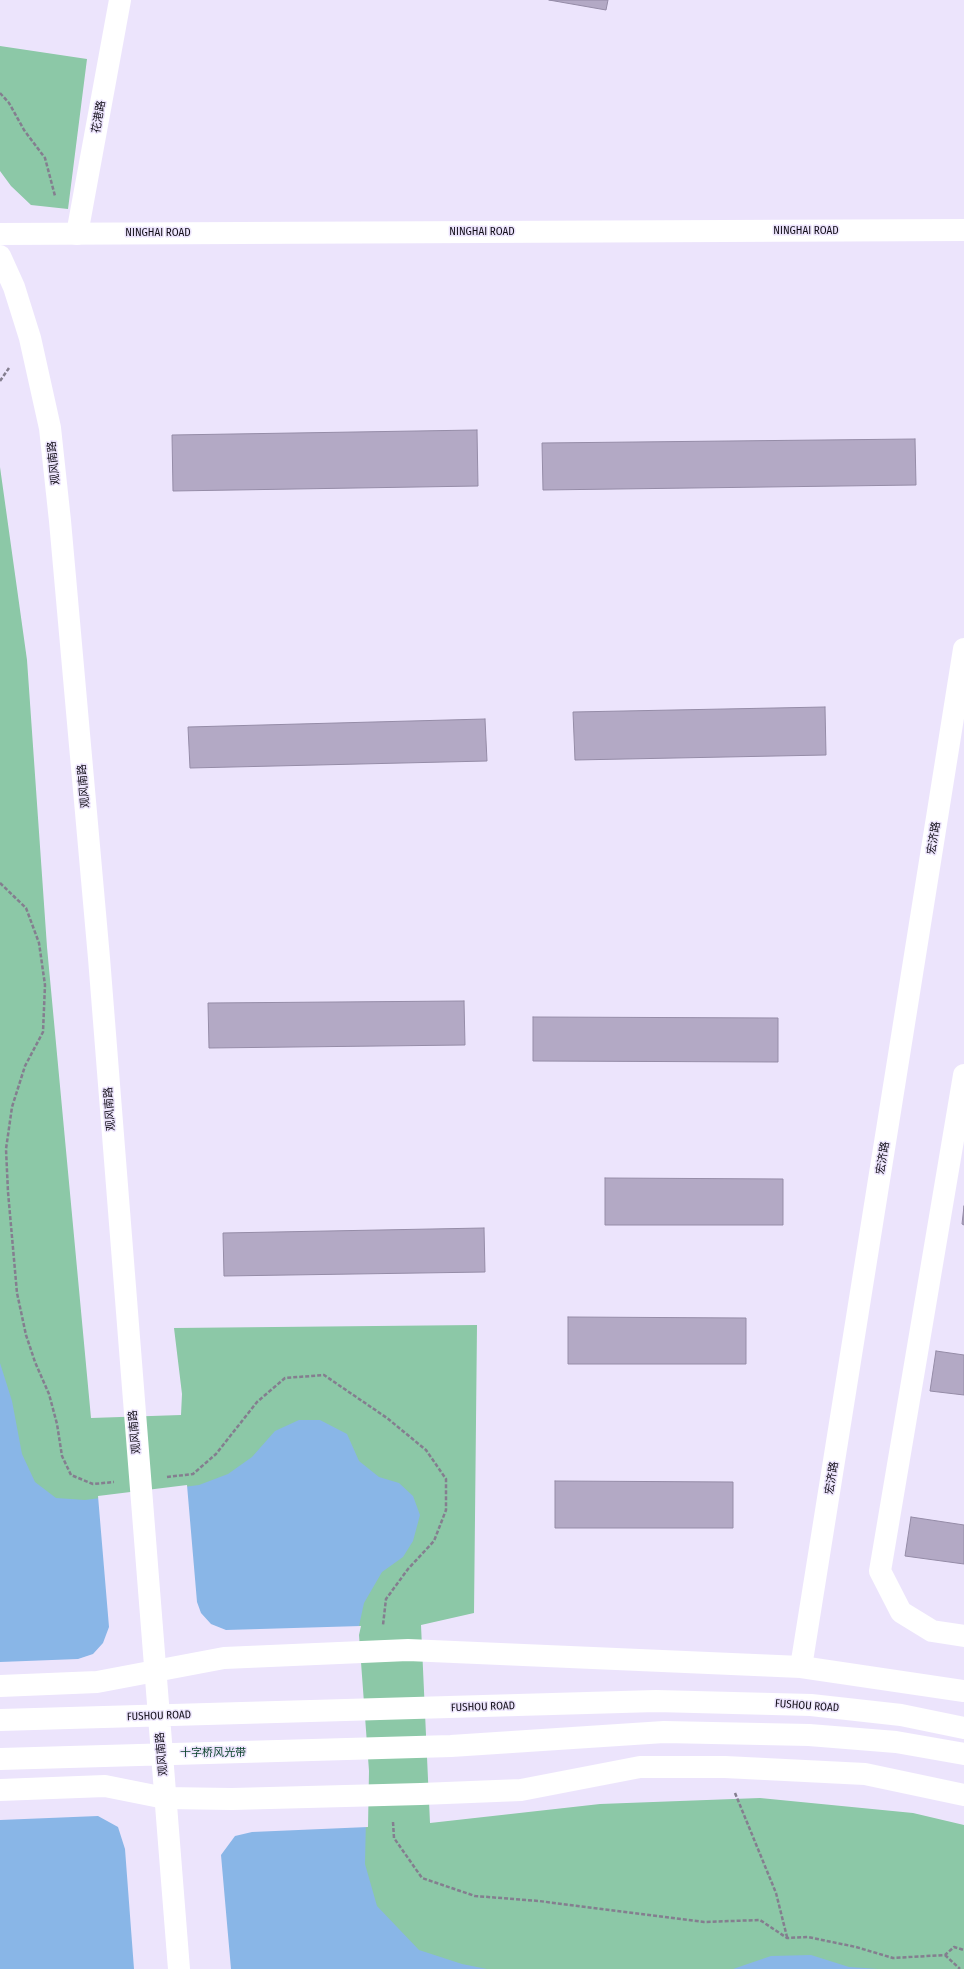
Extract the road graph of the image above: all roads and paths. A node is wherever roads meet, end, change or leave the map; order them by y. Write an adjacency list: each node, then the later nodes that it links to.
1 (120, 0): 5 (street, 花港路)
2 (0, 93): 5 (path)
3 (964, 230): 5 (street, NINGHAI ROAD)
4 (0, 234): 5 (street, NINGHAI ROAD)
5 (69, 234)
6 (0, 256): 15 (street, 观风南路)
7 (964, 649): 14 (street, 宏济路)
8 (0, 883): 11 (path)
9 (964, 1075): 13 (street)
10 (162, 1477): 12 (path)
11 (116, 1481)
12 (383, 1627)
13 (964, 1636)
14 (801, 1667): 15 (street); 17 (street)
15 (155, 1671): 16 (street); 18 (street, 观风南路)
16 (0, 1686)
17 (964, 1691)
18 (158, 1716): 19 (street, FUSHOU ROAD); 20 (street, FUSHOU ROAD); 21 (street, 观风南路)
19 (0, 1720)
20 (964, 1728)
21 (162, 1754): 22 (street); 23 (street); 27 (street, 观风南路)
22 (964, 1754)
23 (0, 1759)
24 (725, 1767): 26 (street); 27 (street); 29 (path)
25 (0, 1790): 27 (street)
26 (964, 1795)
27 (165, 1798): 32 (street, 观风南路)
28 (393, 1814): 29 (path)
29 (787, 1938): 31 (path)
30 (964, 1950): 31 (path)
31 (945, 1955): 33 (path)
32 (179, 1969)
33 (960, 1969)

